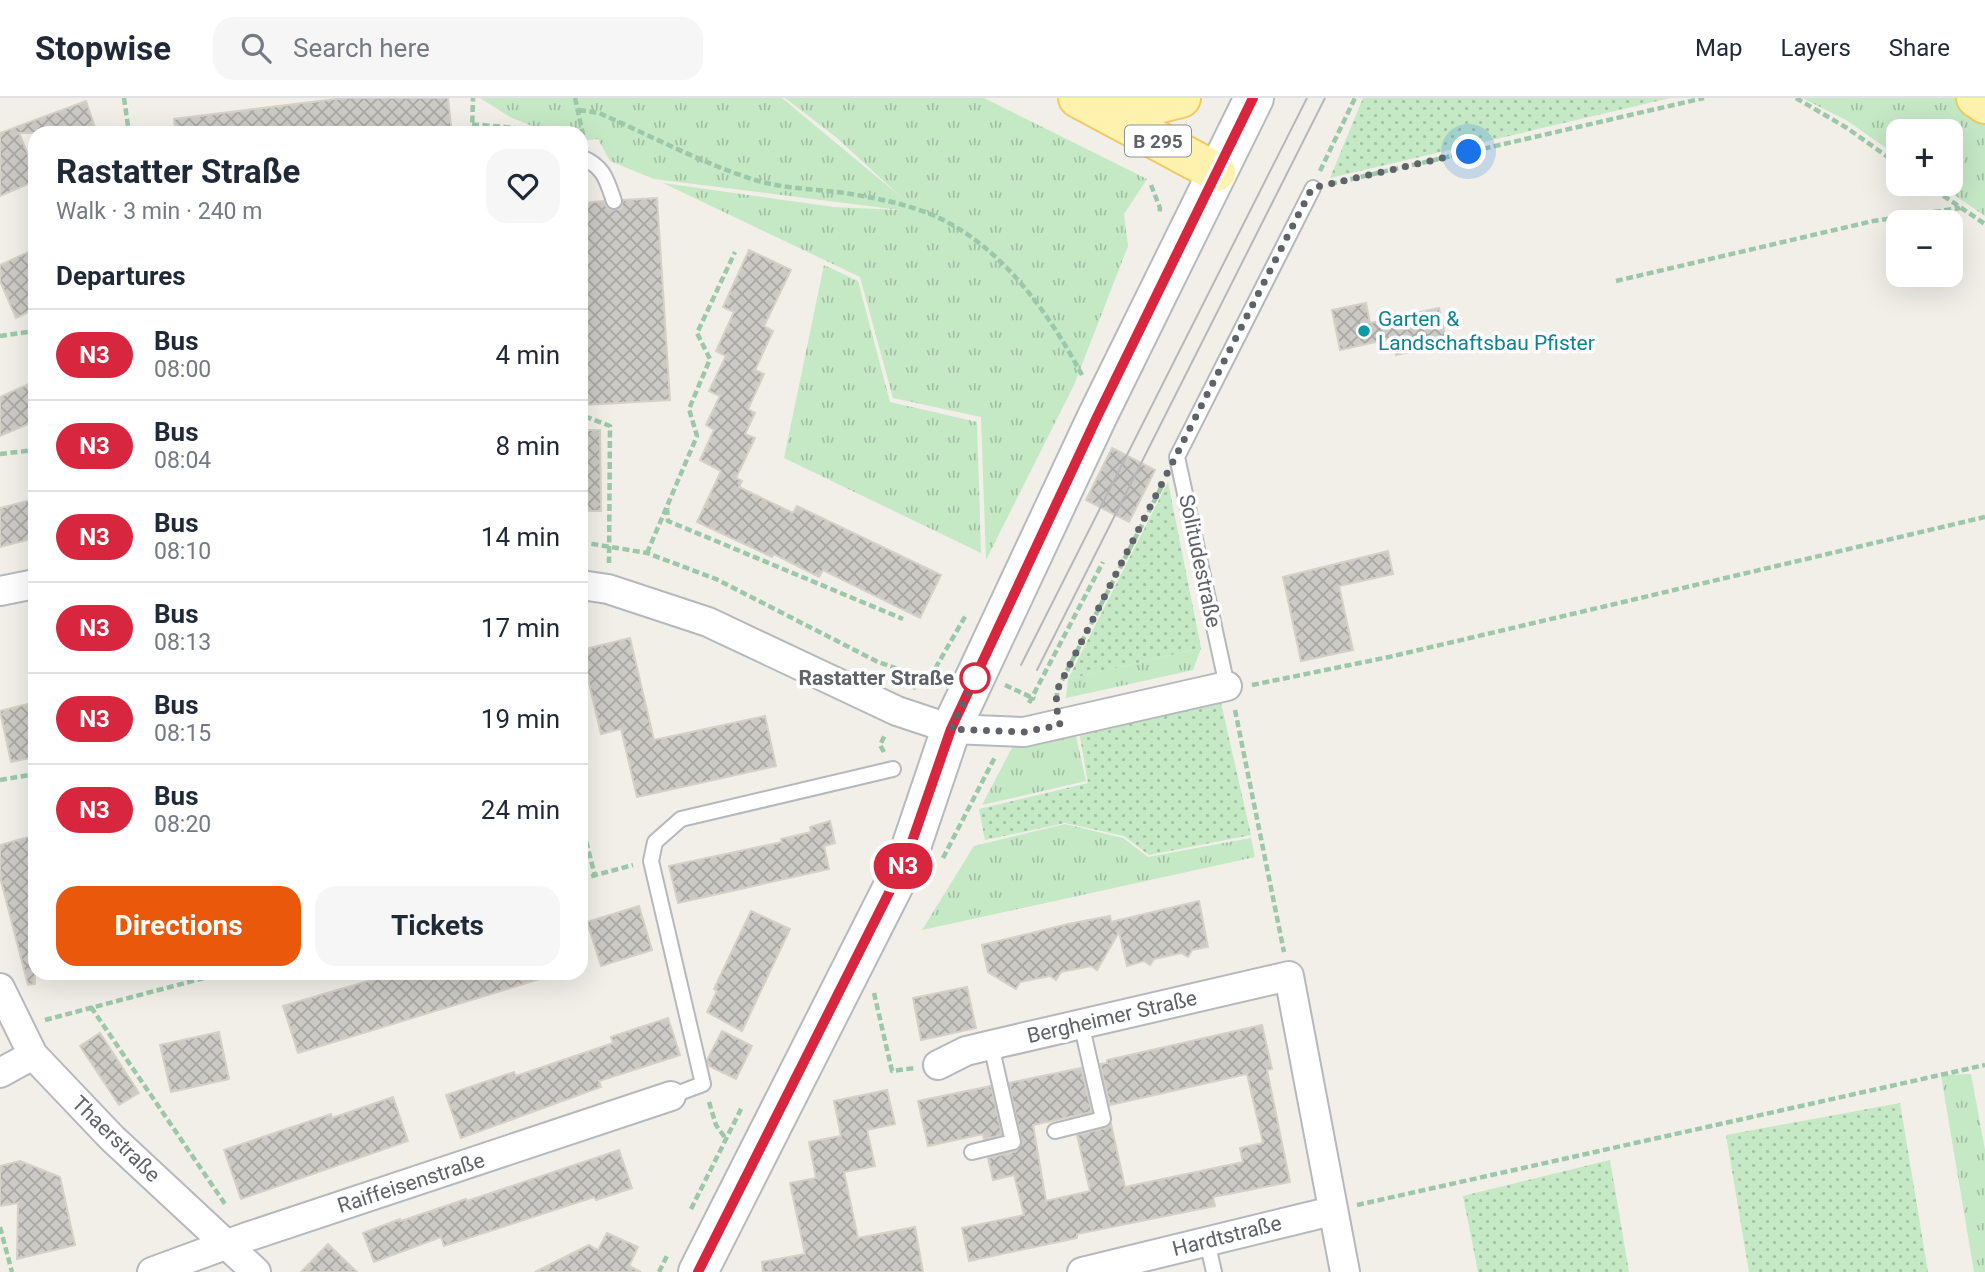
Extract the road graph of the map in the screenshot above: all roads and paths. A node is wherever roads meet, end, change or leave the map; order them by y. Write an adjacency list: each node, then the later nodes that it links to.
1 (124, 98): 14 (path)
2 (473, 98): 13 (path)
3 (575, 98): 12 (path)
4 (1181, 98): 10 (main road, B 295)
5 (1254, 98): 19 (main road)
6 (1355, 98): 20 (path)
7 (1704, 98): 20 (path)
8 (1796, 98): 17 (path)
9 (1976, 98): 11 (main road)
10 (1089, 104): 19 (main road, B 295)
11 (1985, 104)
12 (579, 110): 16 (path); 29 (path)
13 (472, 124): 15 (path)
14 (128, 126)
15 (493, 126)
16 (582, 126)
17 (1886, 155)
18 (588, 160): 22 (lane)
19 (1216, 172): 49 (main road)
20 (1312, 188): 33 (lane)
21 (1943, 196): 23 (path)
22 (614, 201)
23 (1960, 208): 24 (path); 26 (path)
24 (1985, 224)
25 (735, 252): 34 (path)
26 (1616, 281)
27 (28, 332): 28 (path)
28 (0, 336)
29 (1086, 382)
30 (588, 418): 37 (path)
31 (28, 451): 32 (path)
32 (0, 454)
33 (1177, 457): 45 (lane, Solitudestraße); 48 (path)
34 (666, 507): 38 (path); 43 (path)
35 (1985, 517): 45 (path)
36 (588, 543): 37 (path)
37 (609, 545): 38 (path); 41 (path)
38 (647, 553): 44 (path)
39 (1103, 562): 46 (path)
40 (28, 585): 42 (street)
41 (595, 587): 47 (street)
42 (0, 591)
43 (902, 619)
44 (921, 677)
45 (1227, 686): 48 (street); 57 (path)
46 (1033, 698)
47 (897, 711): 49 (street); 50 (path)
48 (1060, 725): 49 (street)
49 (951, 729): 80 (main road)
50 (893, 769): 54 (lane)
51 (28, 775): 52 (path)
52 (0, 780)
53 (588, 851): 55 (path)
54 (651, 861): 55 (path); 69 (lane)
55 (594, 876): 56 (path)
56 (588, 877)
57 (1289, 976): 62 (street, Bergheimer Straße); 75 (street)
58 (196, 980): 61 (path)
59 (0, 988): 63 (street, Thaerstraße)
60 (874, 992): 66 (path)
61 (92, 1007): 63 (path); 78 (path)
62 (1081, 1023): 64 (street, Bergheimer Straße); 72 (lane)
63 (18, 1027): 65 (street, Thaerstraße)
64 (991, 1045): 66 (street, Bergheimer Straße); 74 (lane)
65 (33, 1055): 68 (street); 78 (street, Thaerstraße)
66 (938, 1065)
67 (1985, 1065): 75 (path)
68 (0, 1073)
69 (703, 1084): 70 (lane); 73 (path)
70 (671, 1096): 78 (street, Raiffeisenstraße)
71 (745, 1102): 73 (path)
72 (1055, 1131)
73 (726, 1139): 76 (path)
74 (972, 1152)
75 (1332, 1211): 79 (street, Hardtstraße); 87 (street)
76 (690, 1212)
77 (0, 1227): 81 (path)
78 (237, 1240): 82 (street, Raiffeisenstraße); 83 (street, Thaerstraße)
79 (1207, 1241): 85 (street, Hardtstraße); 86 (lane)
80 (685, 1260): 84 (path)
81 (12, 1272)
82 (152, 1272)
83 (256, 1272)
84 (659, 1272)
85 (1082, 1272)
86 (1214, 1272)
87 (1345, 1272)

